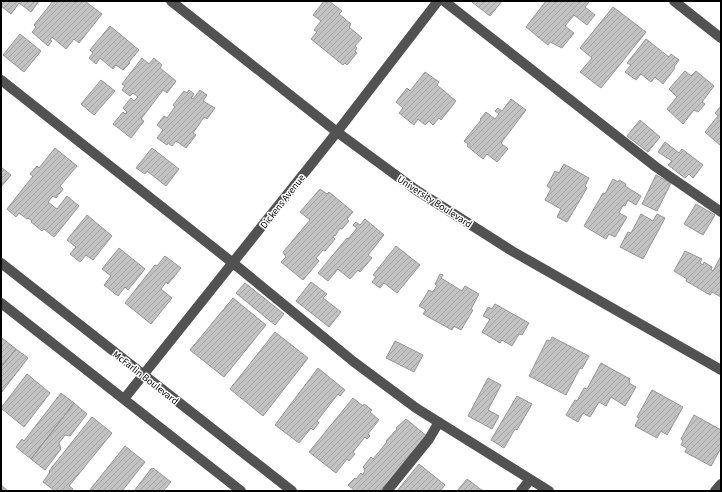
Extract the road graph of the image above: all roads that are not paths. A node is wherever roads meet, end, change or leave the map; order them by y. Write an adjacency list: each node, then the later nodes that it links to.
1 (171, 1): 7 (street, University Boulevard)
2 (438, 1): 7 (street, Dickens Avenue)
3 (444, 1): 8 (street)
4 (674, 1): 5 (street)
5 (721, 38)
6 (1, 80): 10 (street)
7 (337, 132): 10 (street, Dickens Avenue); 12 (street, University Boulevard)
8 (721, 212)
9 (1, 263): 13 (street, McFarlin Boulevard)
10 (232, 263): 13 (street, Dickens Avenue); 15 (street)
11 (1, 302): 14 (street)
12 (721, 370)
13 (144, 375): 14 (street, Dickens Avenue); 19 (street, McFarlin Boulevard)
14 (124, 399): 18 (street)
15 (439, 422): 16 (street); 20 (street)
16 (530, 480): 21 (street); 22 (street)
17 (721, 484): 23 (street)
18 (241, 491)
19 (292, 491)
20 (387, 491)
21 (521, 491)
22 (549, 491)
23 (715, 491)

